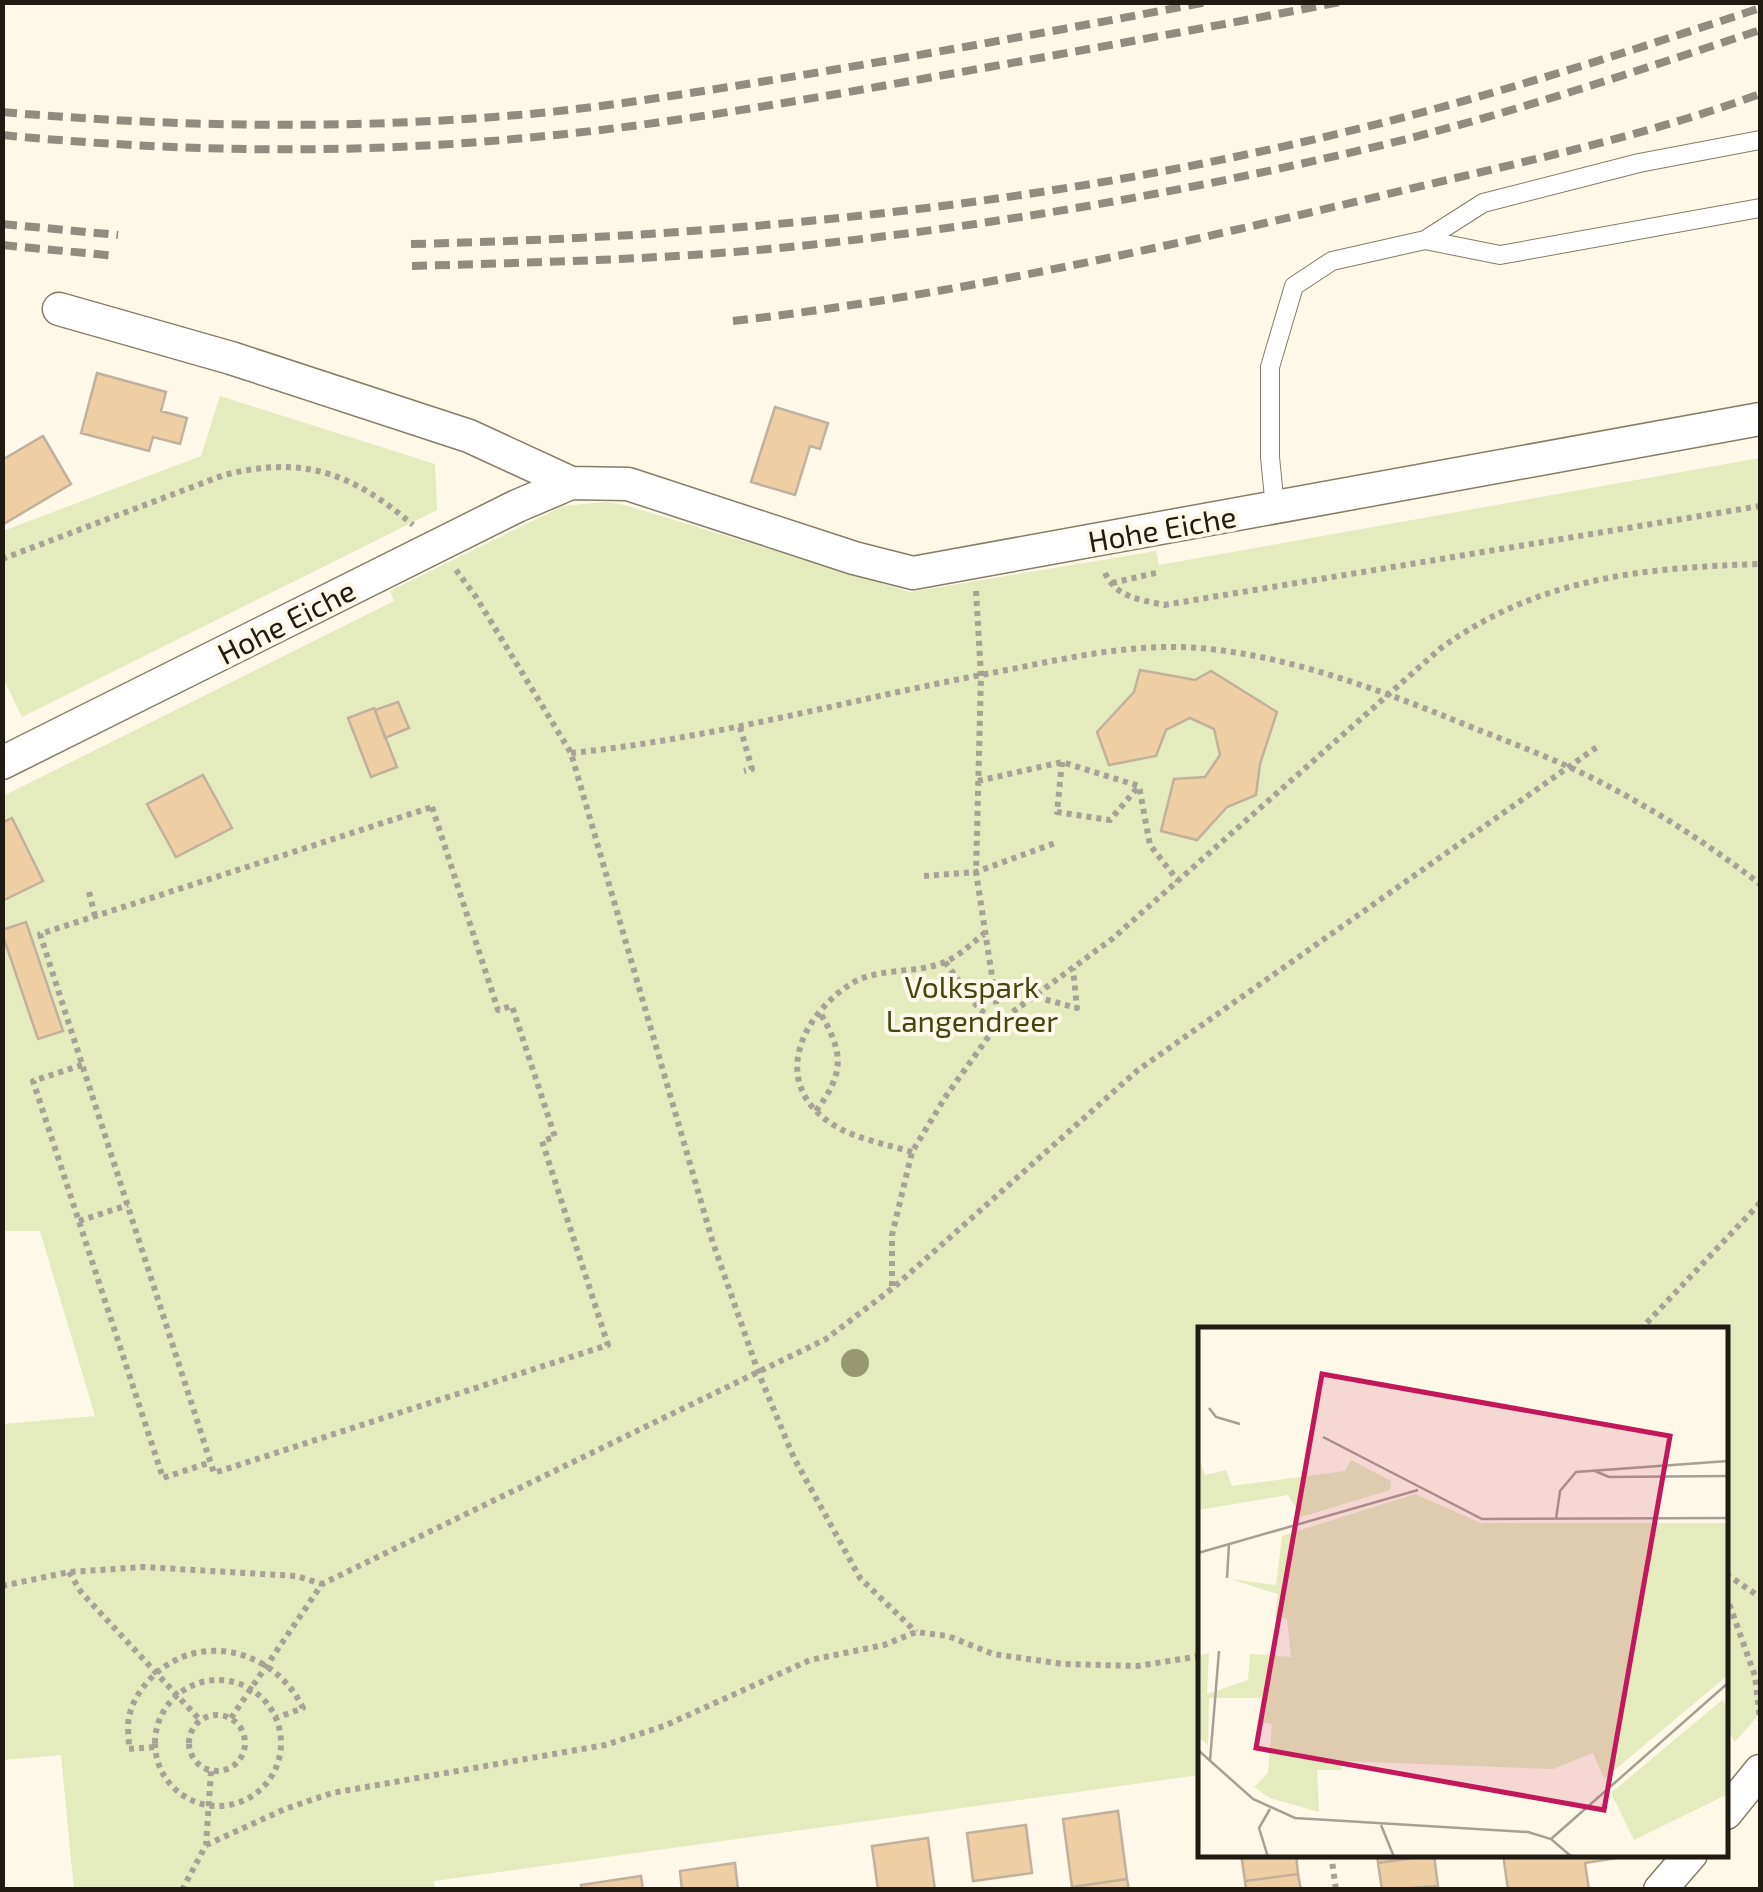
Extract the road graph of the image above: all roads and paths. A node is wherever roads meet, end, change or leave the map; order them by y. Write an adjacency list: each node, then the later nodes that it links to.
1 (1760, 140): 3 (lane)
2 (1760, 208): 3 (lane)
3 (1425, 240): 8 (lane)
4 (60, 309): 6 (street, Hohe Eiche)
5 (1760, 419): 8 (street, Hohe Eiche)
6 (571, 483): 9 (street, Hohe Eiche); 11 (street, Hohe Eiche)
7 (1760, 506): 15 (path)
8 (1274, 508): 11 (street, Hohe Eiche)
9 (438, 546): 10 (path); 20 (path); 22 (street, Hohe Eiche)
10 (2, 559)
11 (971, 563): 16 (path)
12 (1760, 564): 17 (path)
13 (1160, 572): 15 (path)
14 (1106, 573): 15 (path)
15 (1110, 584)
16 (981, 675): 17 (path); 18 (path); 25 (path)
17 (1390, 694): 23 (path); 30 (path)
18 (740, 726): 20 (path); 24 (path)
19 (1597, 747): 23 (path)
20 (571, 753): 48 (path)
21 (1062, 762): 25 (path); 26 (path); 26 (path)
22 (2, 763)
23 (1569, 767): 31 (path); 46 (path)
24 (744, 771)
25 (978, 780): 28 (path)
26 (1138, 786): 30 (path)
27 (1055, 843): 28 (path)
28 (976, 872): 29 (path); 34 (path)
29 (924, 876)
30 (1178, 881): 36 (path)
31 (1760, 884)
32 (88, 892): 33 (path)
33 (96, 916): 40 (path); 49 (path)
34 (984, 934): 35 (path); 39 (path)
35 (945, 962): 38 (path); 39 (path)
36 (1074, 968): 37 (path); 37 (path)
37 (1034, 996): 39 (path)
38 (819, 1011): 41 (path); 41 (path)
39 (999, 1022): 42 (path)
40 (82, 1065): 44 (path); 45 (path)
41 (816, 1111): 42 (path)
42 (912, 1152): 46 (path)
43 (1760, 1203): 47 (path)
44 (128, 1205): 45 (path); 49 (path)
45 (79, 1220): 49 (path)
46 (892, 1288): 48 (path)
47 (1643, 1327)
48 (758, 1374): 52 (path); 56 (path)
49 (211, 1462)
50 (68, 1572): 52 (path); 53 (path); 59 (path)
51 (1728, 1575): 54 (path)
52 (322, 1584): 58 (path)
53 (2, 1586)
54 (1760, 1597)
55 (1728, 1600): 65 (path)
56 (916, 1632): 57 (path); 71 (path)
57 (1198, 1656)
58 (268, 1666): 59 (path); 60 (path); 63 (path)
59 (156, 1672): 61 (path); 66 (path)
60 (252, 1689): 61 (path); 62 (path); 63 (path)
61 (176, 1695): 64 (path); 66 (path)
62 (231, 1718): 64 (path); 68 (path)
63 (276, 1718): 69 (path)
64 (200, 1720): 68 (path)
65 (1760, 1720)
66 (154, 1748): 69 (path)
67 (1760, 1770): 70 (street)
68 (211, 1771): 69 (path)
69 (209, 1805): 71 (path)
70 (1728, 1810)
71 (206, 1844): 74 (path)
72 (1331, 1857): 75 (path)
73 (1688, 1857): 76 (street)
74 (182, 1890)
75 (1336, 1890)
76 (1660, 1890)

